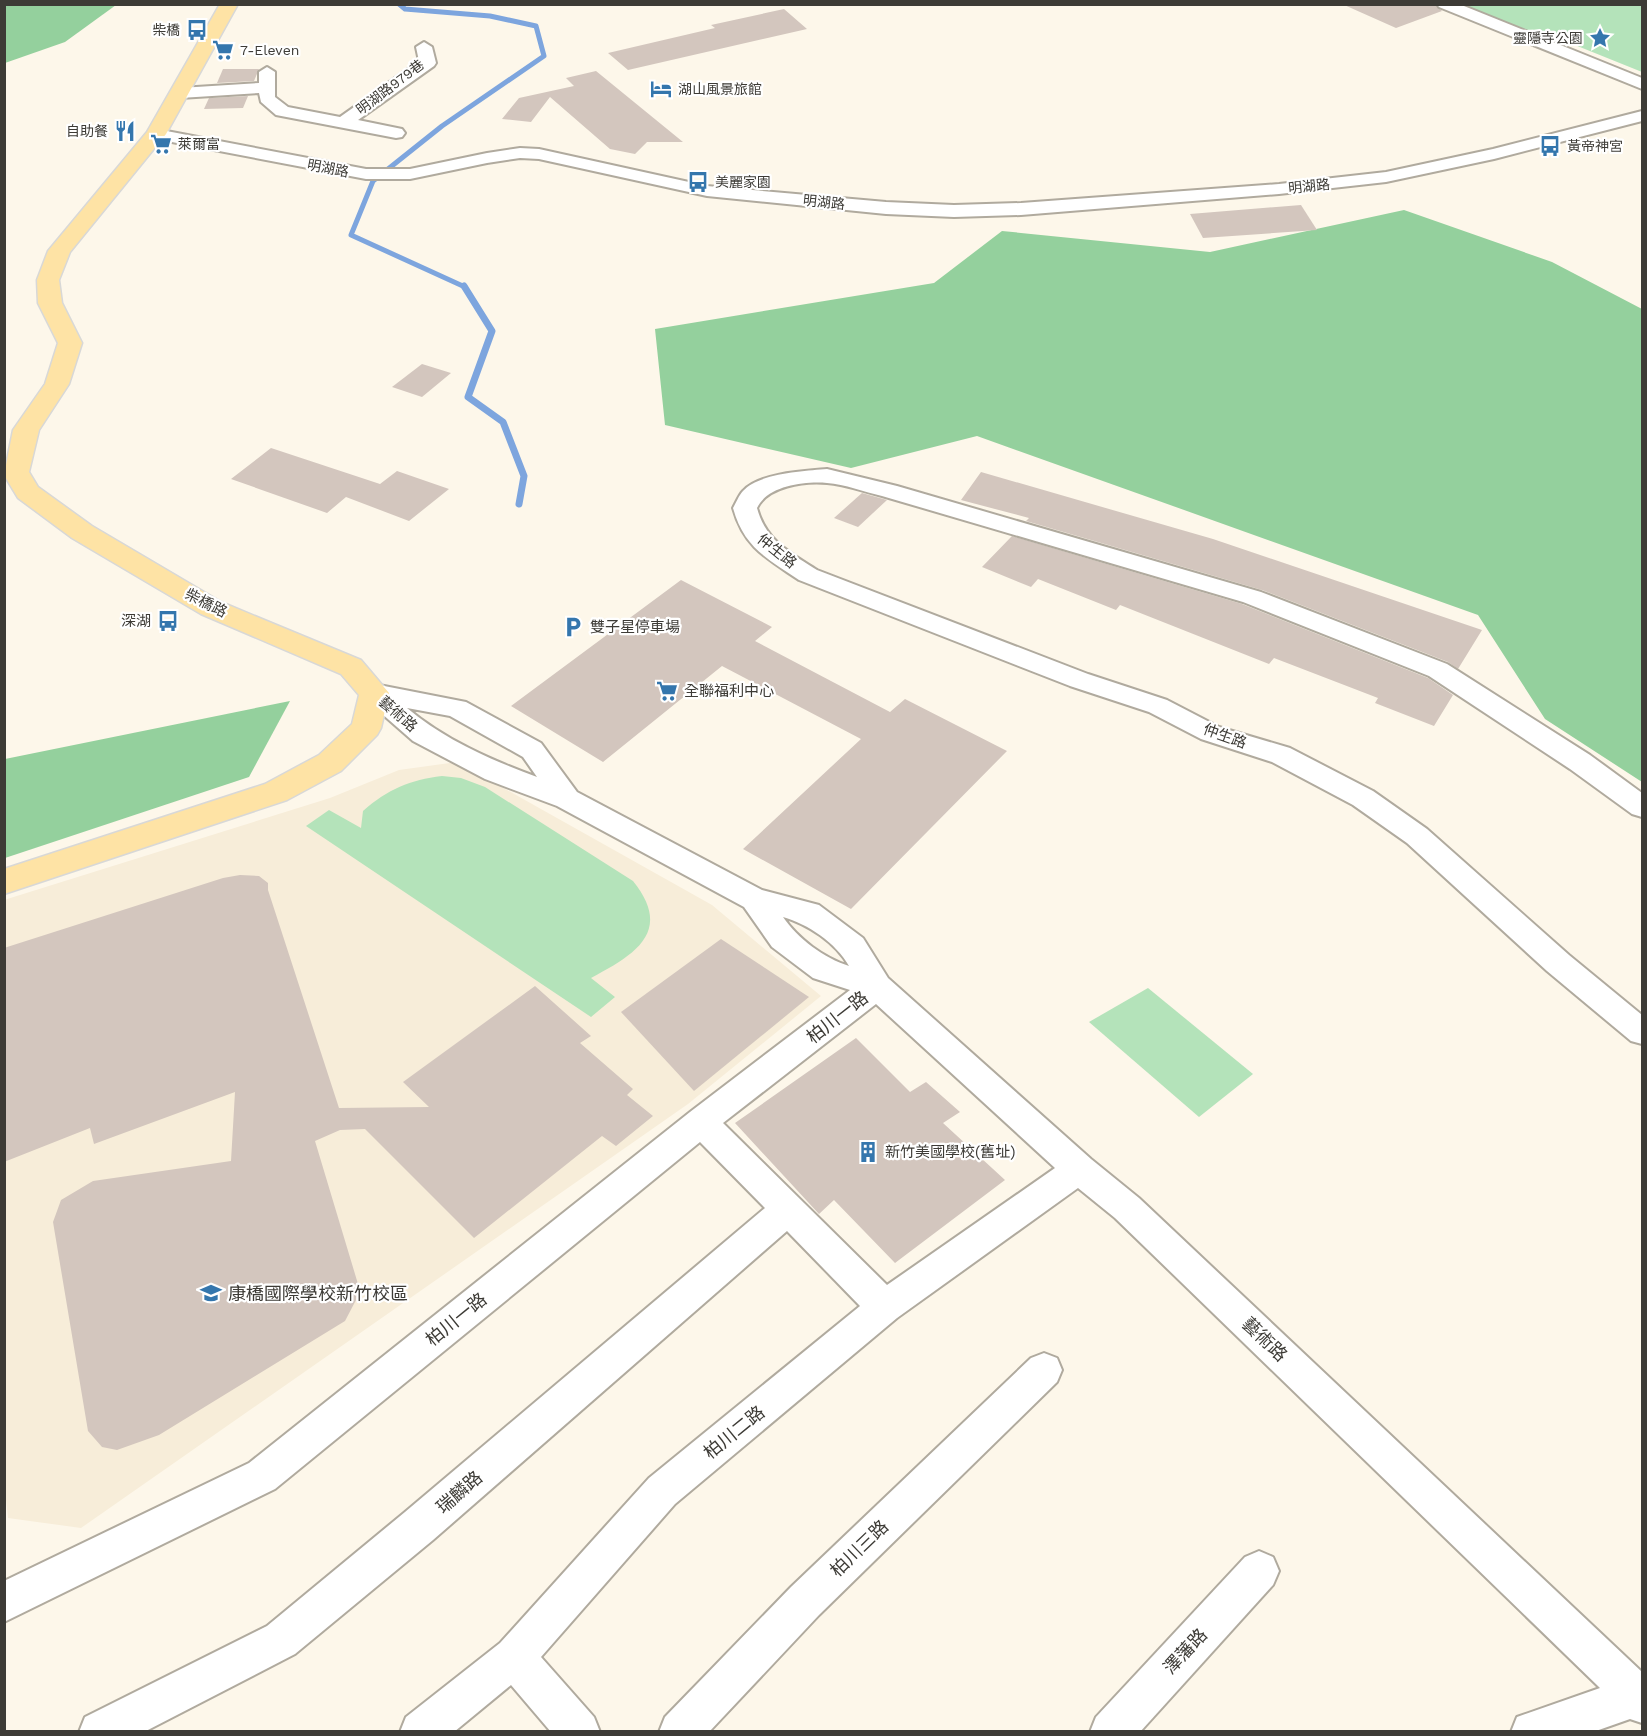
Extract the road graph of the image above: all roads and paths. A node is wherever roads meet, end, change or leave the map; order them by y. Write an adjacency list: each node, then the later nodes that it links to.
1 (229, 4): 5 (main road)
2 (1444, 4): 4 (street)
3 (424, 47): 7 (street, 明湖路979巷)
4 (1642, 84)
5 (180, 93): 7 (street, 明湖路979巷); 9 (main road)
6 (1642, 116): 9 (street, 明湖路)
7 (343, 123): 8 (street, 明湖路979巷)
8 (396, 133)
9 (156, 134): 10 (main road, 柴橋路)
10 (374, 693): 11 (street, 藝術路); 11 (street, 藝術路); 13 (main road)
11 (567, 799): 14 (street, 藝術路)
12 (1642, 807): 15 (street, 仲生路)
13 (4, 882)
14 (877, 986): 16 (street, 柏川一路); 17 (street, 藝術路)
15 (1642, 1032)
16 (702, 1122): 18 (street); 22 (street, 柏川一路)
17 (1079, 1169): 19 (street, 柏川二路); 24 (street, 藝術路)
18 (788, 1209): 19 (street); 25 (street, 瑞麟路)
19 (885, 1307): 23 (street, 柏川二路)
20 (1044, 1370): 28 (street, 柏川三路)
21 (1259, 1572): 29 (street, 澤藩路)
22 (4, 1602)
23 (514, 1657): 26 (street, 柏川二路); 27 (street)
24 (1641, 1698): 30 (street)
25 (100, 1731)
26 (421, 1731)
27 (579, 1731)
28 (680, 1731)
29 (1111, 1731)
30 (1532, 1731)

